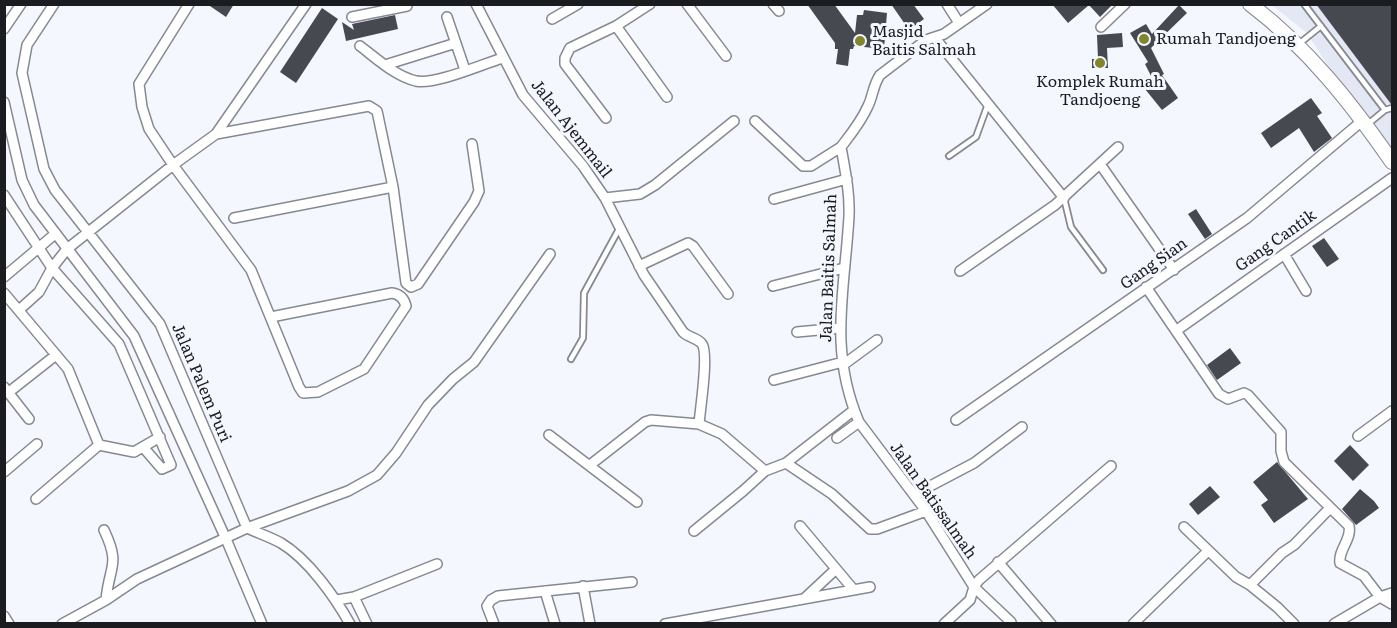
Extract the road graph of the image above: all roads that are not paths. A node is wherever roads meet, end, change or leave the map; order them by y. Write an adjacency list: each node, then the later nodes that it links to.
1 (21, 4): 22 (street)
2 (54, 4): 57 (street, Jalan Palem Puri)
3 (189, 4): 47 (street)
4 (306, 4): 40 (street)
5 (476, 4): 28 (street, Jalan Ajemmail)
6 (578, 4): 17 (street)
7 (650, 4): 19 (street)
8 (687, 4): 27 (street)
9 (948, 4): 18 (street)
10 (987, 4): 18 (street)
11 (1125, 4): 21 (street)
12 (1250, 4): 25 (main road)
13 (1304, 4): 20 (lane)
14 (408, 5): 15 (street)
15 (352, 17)
16 (447, 17): 24 (street)
17 (552, 19)
18 (958, 23): 23 (street)
19 (616, 26): 31 (street); 36 (street)
20 (1321, 26): 25 (lane); 35 (lane)
21 (1101, 27)
22 (4, 29)
23 (935, 38): 33 (street); 42 (street)
24 (456, 43): 29 (street); 30 (street)
25 (1298, 45): 39 (main road)
26 (360, 46): 29 (street)
27 (726, 56)
28 (503, 58): 30 (street); 52 (street, Jalan Ajemmail)
29 (386, 65): 30 (street)
30 (465, 70)
31 (668, 97)
32 (4, 102): 58 (street)
33 (988, 104): 44 (lane); 53 (street)
34 (1392, 108): 35 (lane)
35 (1385, 110): 39 (lane)
36 (606, 118)
37 (734, 121): 52 (street)
38 (755, 121): 42 (street)
39 (1364, 123): 45 (main road); 67 (street, Gang Sian)
40 (216, 134): 47 (street); 50 (street)
41 (472, 144): 50 (street)
42 (841, 147): 49 (street, Jalan Baitis Salmah)
43 (1118, 147): 46 (street)
44 (949, 156)
45 (1392, 162)
46 (1100, 164): 53 (street); 67 (street)
47 (173, 165): 57 (street); 76 (street)
48 (1392, 178): 62 (street, Gang Cantik)
49 (847, 180): 54 (street); 65 (street, Jalan Baitis Salmah)
50 (393, 187): 55 (street)
51 (4, 195): 59 (street)
52 (605, 198): 56 (street, Jalan Ajemmail)
53 (1064, 198): 66 (lane); 68 (street)
54 (774, 199)
55 (234, 218)
56 (620, 227): 63 (street, Jalan Ajemmail); 82 (lane)
57 (88, 233): 60 (street); 112 (street, Jalan Palem Puri)
58 (56, 234): 59 (street); 60 (street)
59 (37, 247): 64 (street); 69 (street)
60 (68, 248): 64 (street); 115 (street)
61 (550, 254): 112 (street)
62 (1284, 254): 72 (street); 78 (street, Gang Cantik)
63 (639, 266): 74 (street); 91 (street, Jalan Ajemmail)
64 (52, 268): 75 (street); 95 (street)
65 (844, 268): 70 (street); 77 (street, Jalan Baitis Salmah)
66 (1103, 270)
67 (1174, 270): 71 (street, Gang Sian)
68 (960, 271)
69 (4, 277)
70 (773, 286)
71 (1146, 287): 78 (street); 89 (street, Gang Sian)
72 (1306, 291)
73 (4, 293): 75 (street)
74 (728, 294)
75 (19, 310): 81 (street)
76 (271, 317): 76 (street)
77 (840, 328): 79 (street); 83 (street, Jalan Baitis Salmah)
78 (1177, 330): 108 (street)
79 (797, 332)
80 (878, 339): 83 (street)
81 (56, 355): 85 (street); 98 (street)
82 (571, 359)
83 (843, 363): 84 (street); 86 (street, Jalan Baitis Salmah)
84 (774, 380)
85 (7, 389): 88 (street)
86 (854, 410): 90 (street, Jalan Baitis Salmah); 100 (street)
87 (1392, 411): 94 (street)
88 (29, 420)
89 (956, 420)
90 (859, 422): 96 (street); 105 (street, Jalan Batissalmah)
91 (699, 424): 101 (street); 103 (street)
92 (1022, 427): 105 (street)
93 (549, 435): 101 (street)
94 (1358, 436)
95 (160, 437): 99 (street); 99 (street)
96 (837, 438)
97 (37, 444): 104 (street)
98 (99, 445): 99 (street); 106 (street)
99 (142, 447)
100 (786, 463): 103 (street); 109 (street)
101 (591, 465): 107 (street)
102 (1111, 466): 117 (street)
103 (765, 471): 114 (street)
104 (4, 472)
105 (915, 494): 109 (street, Jalan Batissalmah)
106 (36, 499)
107 (637, 502)
108 (1330, 508): 121 (street); 129 (street)
109 (926, 511): 124 (street, Jalan Batissalmah)
110 (800, 526): 119 (street)
111 (1184, 527): 116 (street)
112 (247, 528): 115 (street); 132 (street)
113 (104, 530): 131 (street)
114 (694, 531)
115 (226, 538): 131 (street); 140 (street)
116 (1208, 551): 121 (street); 149 (street)
117 (998, 562): 124 (street); 148 (street)
118 (437, 564): 128 (street)
119 (836, 569): 125 (street); 130 (street)
120 (632, 582): 122 (street)
121 (1250, 585): 150 (street)
122 (583, 586): 126 (street); 145 (street)
123 (870, 586): 125 (street)
124 (974, 587): 136 (street, Jalan Batissalmah); 147 (street)
125 (854, 590): 130 (street)
126 (545, 591): 143 (street); 144 (street)
127 (1392, 593): 129 (street)
128 (354, 597): 132 (street); 142 (street)
129 (1380, 597): 133 (street); 151 (street)
130 (805, 598): 134 (street)
131 (105, 600): 139 (street)
132 (337, 600): 141 (street)
133 (1392, 604)
134 (722, 613): 137 (street); 146 (street)
135 (4, 616): 138 (street)
136 (1011, 622)
137 (669, 623)
138 (9, 624)
139 (62, 624)
140 (262, 624)
141 (350, 624)
142 (367, 624)
143 (494, 624)
144 (555, 624)
145 (590, 624)
146 (724, 624)
147 (944, 624)
148 (1051, 624)
149 (1133, 624)
150 (1294, 624)
151 (1334, 624)

